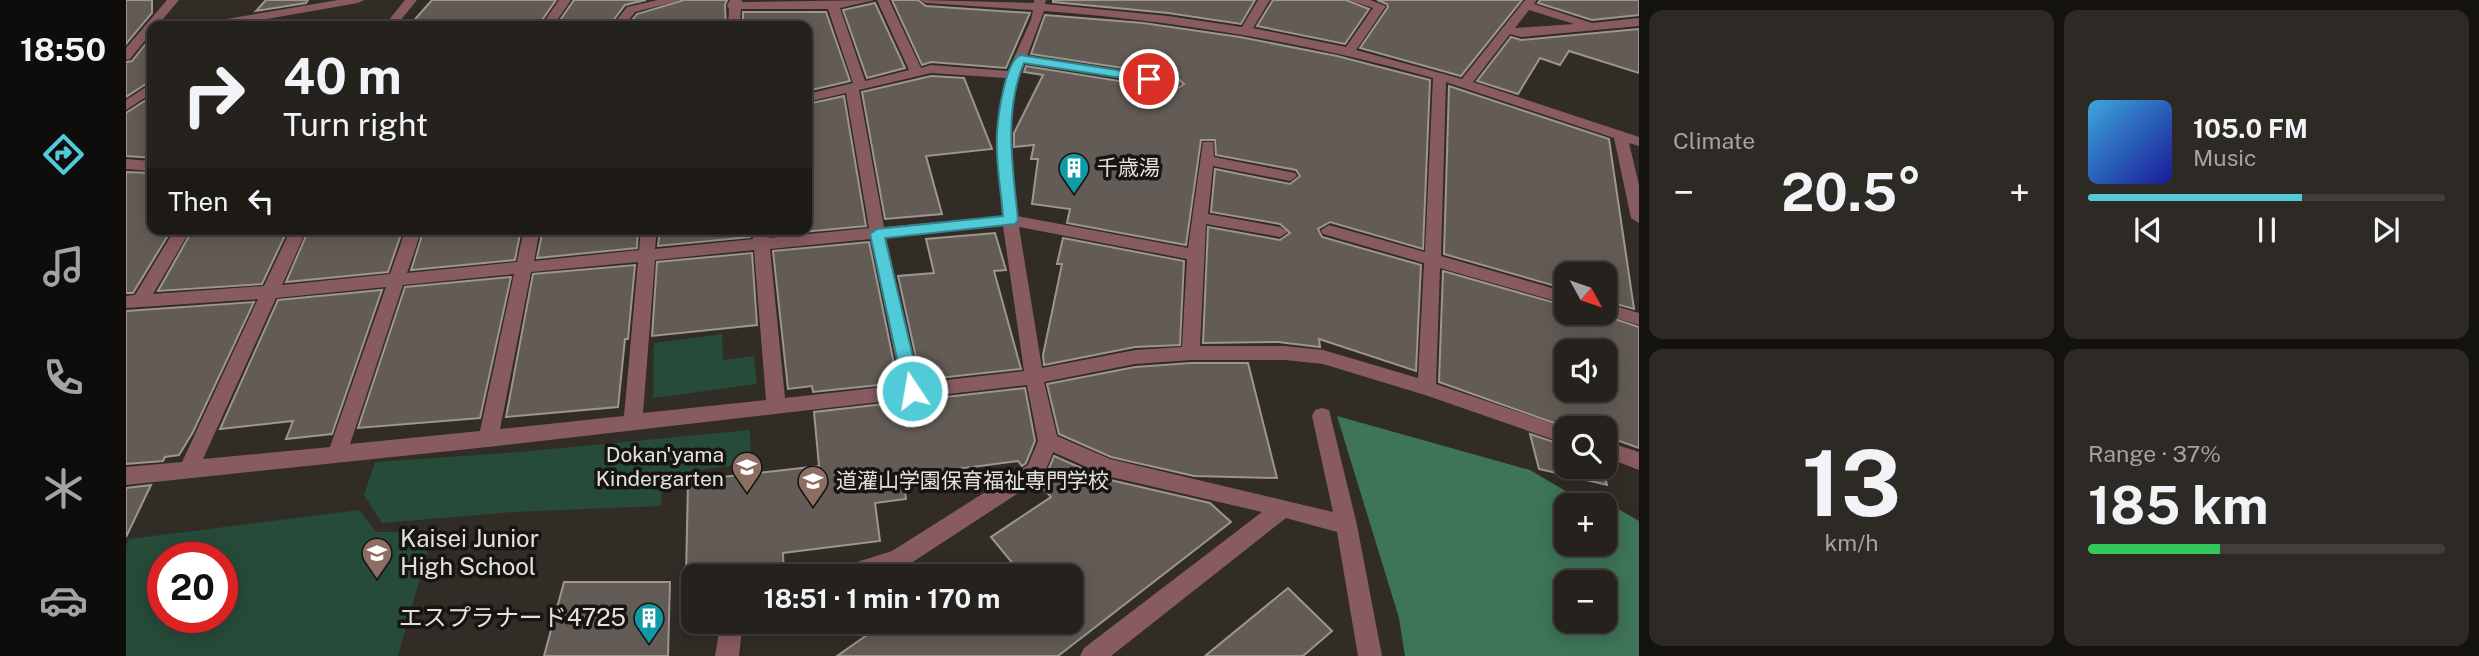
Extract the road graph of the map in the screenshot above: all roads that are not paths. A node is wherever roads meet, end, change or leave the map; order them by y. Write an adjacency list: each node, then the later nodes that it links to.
1 (173, 0): 17 (street)
2 (358, 0): 18 (street)
3 (411, 0): 19 (street)
4 (565, 0): 20 (street)
5 (675, 0): 21 (street)
6 (869, 0): 15 (street)
7 (883, 0): 33 (street)
8 (926, 0): 11 (street)
9 (1264, 0): 25 (street)
10 (1355, 0): 30 (street)
11 (996, 2): 14 (street)
12 (1529, 2): 24 (street); 26 (street)
13 (735, 3): 15 (street); 22 (street)
14 (1041, 4): 16 (street); 32 (street)
15 (833, 5): 38 (street)
16 (1096, 7): 25 (street)
17 (158, 21)
18 (252, 21)
19 (394, 21)
20 (550, 21)
21 (622, 21)
22 (734, 21)
23 (1639, 22): 24 (street)
24 (1589, 27): 26 (street)
25 (1246, 30): 30 (street)
26 (1508, 30): 37 (street)
27 (147, 35): 29 (street)
28 (147, 36): 31 (street)
29 (126, 37)
30 (1348, 52): 35 (street)
31 (126, 56)
32 (1020, 58): 34 (street); 36 (street)
33 (917, 73): 34 (street); 38 (street)
34 (1013, 75): 49 (street)
35 (1440, 78): 37 (street); 61 (street)
36 (1175, 83)
37 (1464, 85): 42 (street)
38 (856, 87): 40 (street); 52 (street)
39 (147, 91): 41 (street)
40 (812, 97)
41 (126, 106)
42 (1620, 135): 43 (street); 48 (street)
43 (1639, 142)
44 (126, 164): 45 (street)
45 (147, 166)
46 (1290, 176): 47 (street)
47 (1199, 218): 51 (street); 59 (street)
48 (1639, 218)
49 (1010, 220): 52 (street); 59 (street); 70 (street)
50 (1329, 230): 61 (street)
51 (1280, 232)
52 (877, 234): 58 (street); 72 (street)
53 (179, 235): 66 (street)
54 (296, 235): 64 (street)
55 (412, 235): 63 (street)
56 (531, 235): 62 (street)
57 (649, 235): 60 (street)
58 (761, 238): 60 (street); 73 (street)
59 (1195, 255): 69 (street)
60 (648, 257): 62 (street); 75 (street)
61 (1433, 259): 65 (street); 71 (street)
62 (524, 268): 63 (street); 77 (street)
63 (396, 280): 64 (street); 80 (street)
64 (270, 292): 66 (street); 82 (street)
65 (1554, 294)
66 (133, 302)
67 (1617, 313): 68 (street)
68 (1639, 319)
69 (1191, 352): 70 (street); 71 (street)
70 (1034, 377): 72 (street); 78 (street)
71 (1427, 388): 76 (street)
72 (912, 391): 73 (street)
73 (776, 407): 75 (street)
74 (1322, 416): 85 (street)
75 (633, 422): 77 (street)
76 (1554, 432)
77 (488, 439): 80 (street)
78 (1048, 441): 84 (street); 86 (street)
79 (1617, 453): 81 (street)
80 (337, 454): 82 (street)
81 (1639, 461)
82 (188, 468): 83 (street)
83 (126, 476)
84 (1283, 508): 85 (street); 89 (street)
85 (1346, 524): 90 (street)
86 (881, 564)
87 (730, 634): 88 (street)
88 (727, 656)
89 (1092, 656)
90 (1370, 656)

